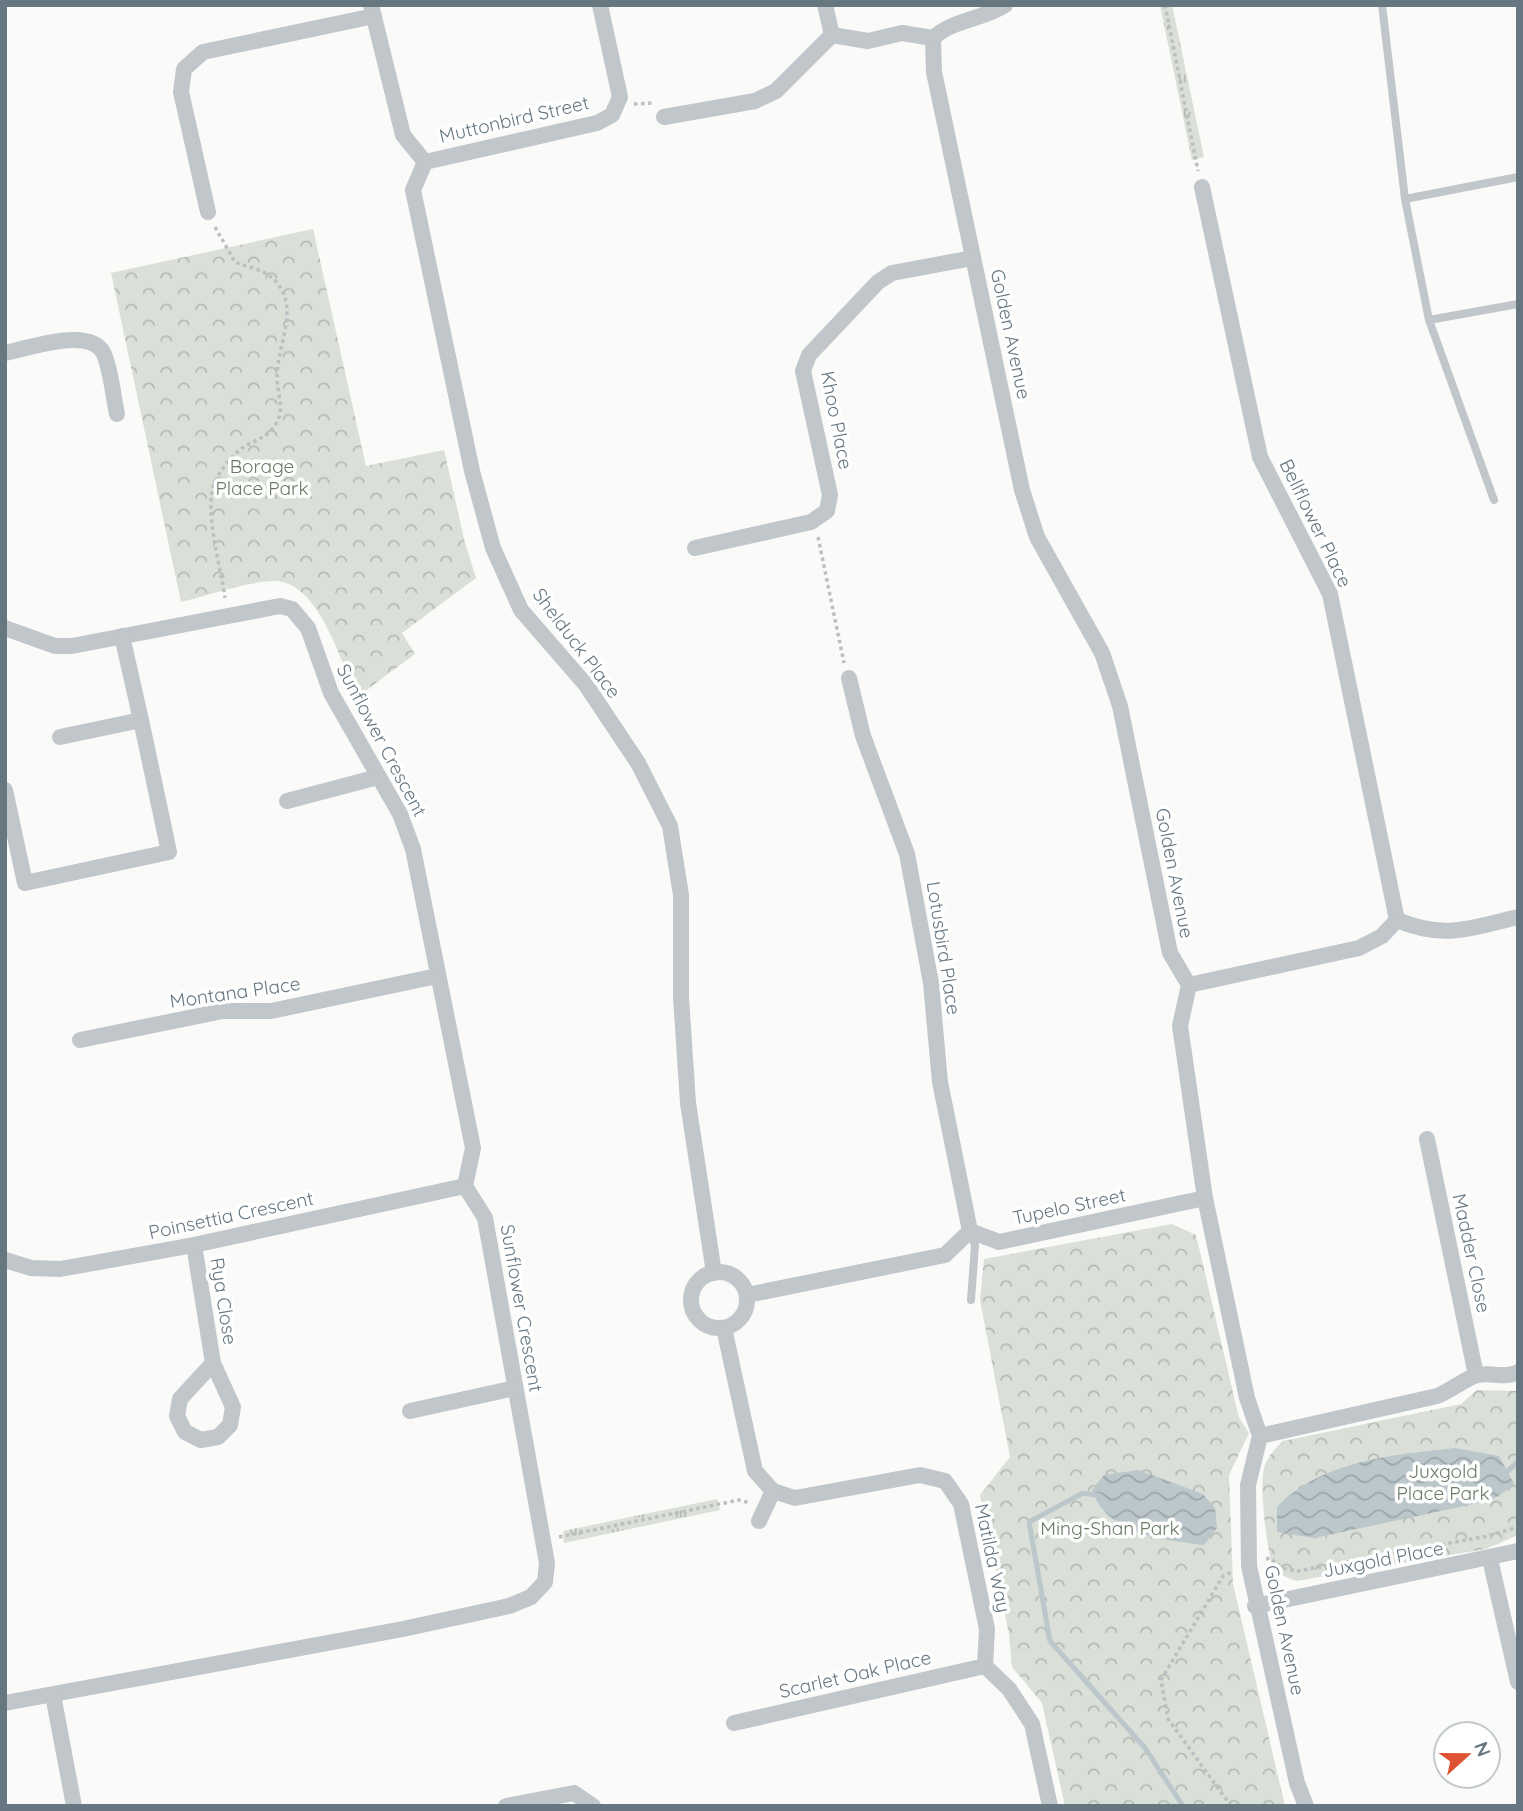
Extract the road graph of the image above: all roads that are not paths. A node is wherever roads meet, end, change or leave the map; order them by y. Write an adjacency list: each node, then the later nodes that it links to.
1 (600, 5): 9 (street, Muttonbird Street)
2 (825, 5): 6 (street)
3 (1004, 5): 7 (street)
4 (1382, 5): 12 (lane)
5 (373, 11): 9 (street); 13 (street)
6 (832, 35): 7 (street); 8 (street)
7 (933, 38): 14 (street, Golden Avenue)
8 (664, 117)
9 (425, 162): 40 (street, Shelduck Place)
10 (1518, 177): 12 (lane)
11 (1202, 187): 30 (street, Bellflower Place)
12 (1405, 199): 16 (lane)
13 (208, 212)
14 (973, 258): 20 (street, Khoo Place); 32 (street, Golden Avenue)
15 (1518, 304): 16 (lane)
16 (1429, 320): 19 (lane)
17 (5, 353): 18 (street)
18 (117, 414)
19 (1494, 500)
20 (695, 548)
21 (5, 628): 22 (street, Sunflower Crescent)
22 (122, 636): 24 (street); 26 (street, Sunflower Crescent)
23 (849, 678): 37 (street, Lotusbird Place)
24 (141, 720): 25 (street); 27 (street)
25 (60, 737)
26 (378, 777): 28 (street); 31 (street, Sunflower Crescent)
27 (5, 790)
28 (287, 801)
29 (1518, 917): 30 (street)
30 (1397, 920): 32 (street)
31 (437, 976): 33 (street, Montana Place); 35 (street, Sunflower Crescent)
32 (1189, 985): 36 (street)
33 (80, 1040)
34 (1427, 1139): 46 (street, Madder Close)
35 (465, 1186): 38 (street, Poinsettia Crescent); 47 (street, Sunflower Crescent)
36 (1205, 1198): 37 (street, Tupelo Street); 49 (street)
37 (970, 1231): 41 (street); 42 (lane)
38 (194, 1245): 39 (street, Poinsettia Crescent); 44 (street, Rya Close)
39 (5, 1260)
40 (714, 1273): 41 (street); 43 (street)
41 (747, 1295): 43 (street)
42 (971, 1300)
43 (724, 1328): 50 (street)
44 (213, 1363): 44 (street, Rya Close)
45 (1518, 1372): 46 (street)
46 (1476, 1375): 49 (street)
47 (515, 1388): 48 (street); 57 (street, Sunflower Crescent)
48 (410, 1411)
49 (1260, 1436): 54 (street, Golden Avenue)
50 (773, 1491): 51 (street); 55 (street, Matilda Way)
51 (762, 1515)
52 (1518, 1551): 53 (street, Juxgold Place)
53 (1490, 1559): 54 (street, Juxgold Place); 56 (street)
54 (1255, 1606): 64 (street, Golden Avenue)
55 (985, 1665): 59 (street, Scarlet Oak Place); 63 (street)
56 (1518, 1682)
57 (54, 1695): 58 (street, Sunflower Crescent); 60 (street)
58 (5, 1703)
59 (734, 1723)
60 (74, 1806)
61 (506, 1806): 62 (street)
62 (593, 1806)
63 (1050, 1806)
64 (1306, 1806)

